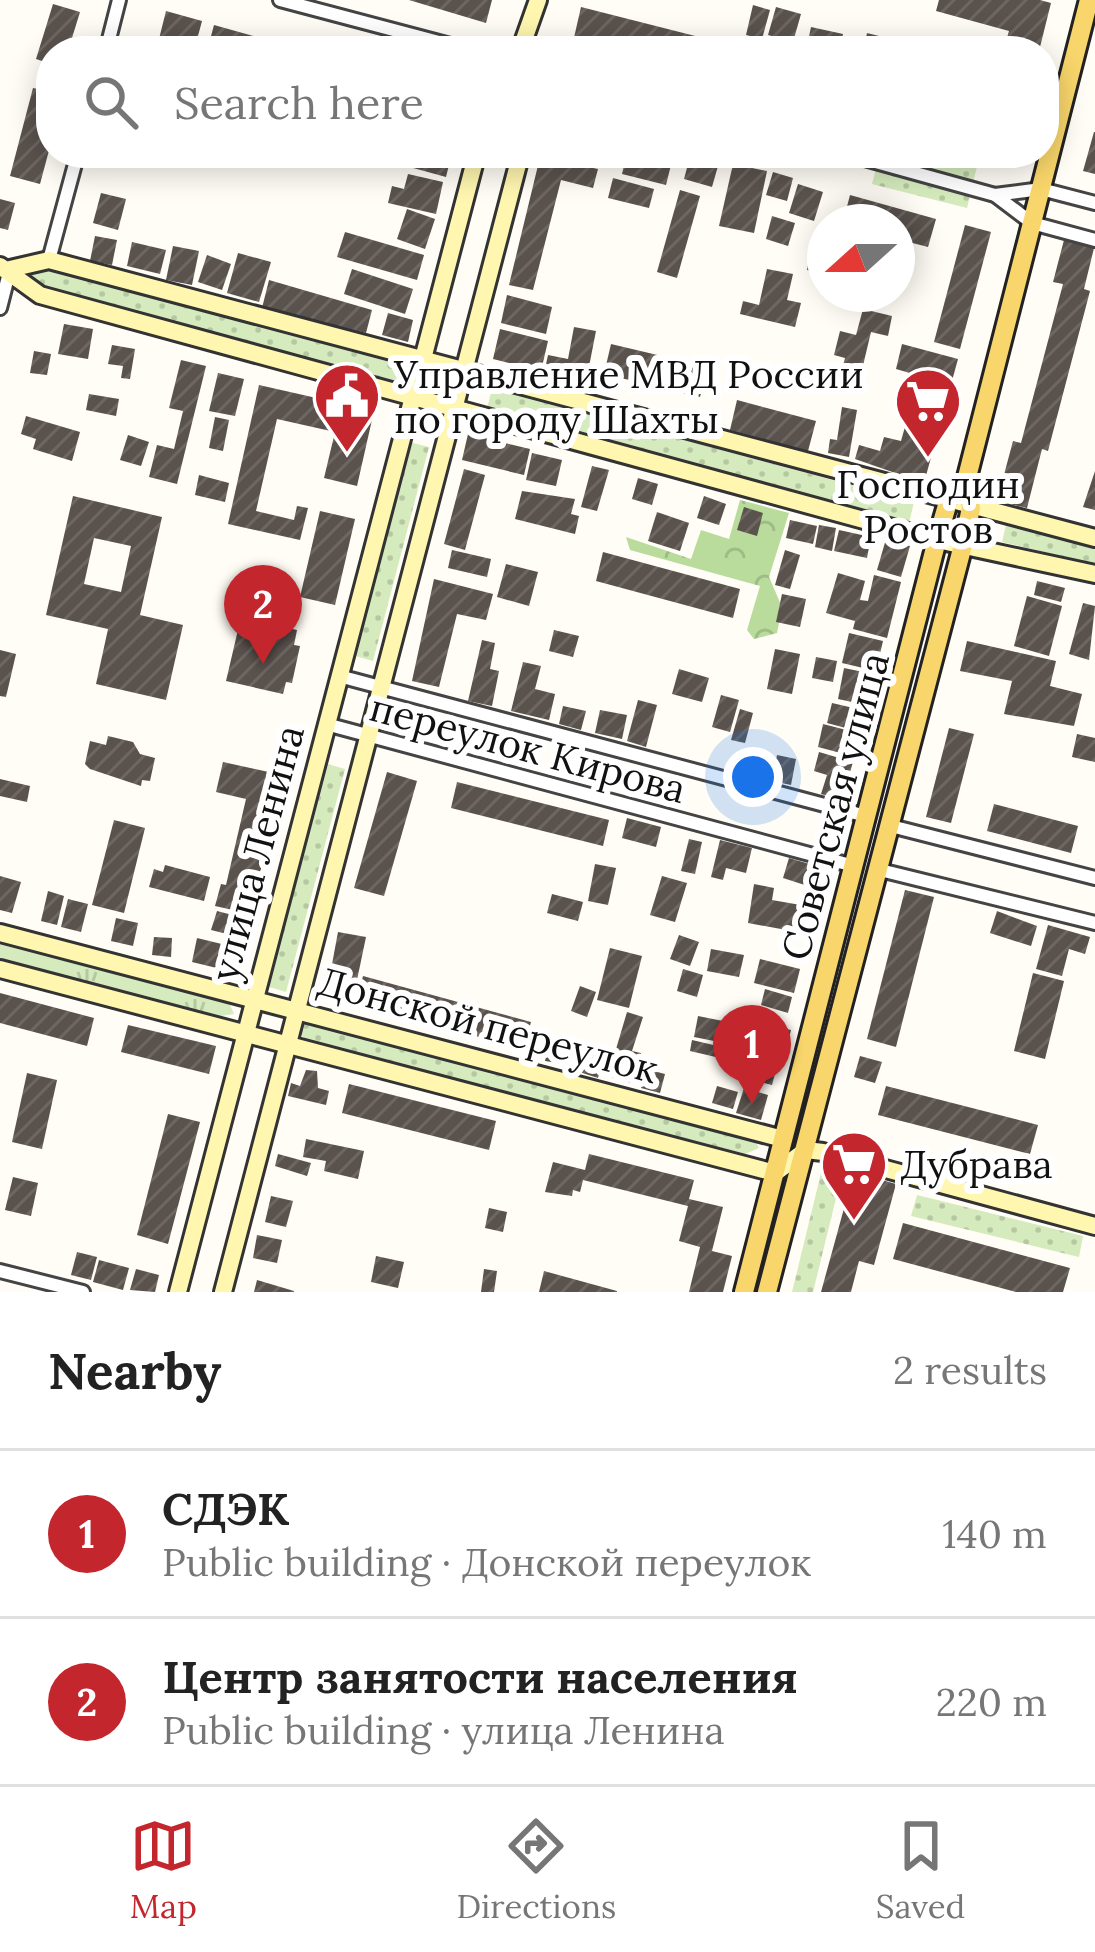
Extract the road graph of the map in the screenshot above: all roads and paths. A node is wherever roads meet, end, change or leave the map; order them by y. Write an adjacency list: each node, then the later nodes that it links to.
1 (119, 0): 5 (street)
2 (280, 0): 6 (street)
3 (538, 0): 7 (main road)
4 (1089, 0): 8 (main road, Советская улица)
5 (110, 36)
6 (416, 36)
7 (526, 36)
8 (1059, 118)
9 (74, 168): 19 (street)
10 (473, 168): 22 (main road, улица Ленина)
11 (517, 168): 23 (main road, улица Ленина)
12 (896, 168): 15 (street)
13 (1046, 168): 14 (main road, Советская улица)
14 (1041, 189): 15 (street); 16 (street); 17 (main road, Советская улица)
15 (995, 196): 17 (street)
16 (1095, 202)
17 (1032, 223): 18 (street); 26 (main road, Советская улица)
18 (1095, 240)
19 (50, 260): 20 (main road); 22 (main road)
20 (5, 268): 21 (street); 24 (main road)
21 (0, 308)
22 (423, 362): 23 (main road); 24 (main road, улица Ленина)
23 (463, 373): 25 (main road, улица Ленина); 27 (main road)
24 (414, 398): 25 (main road); 33 (main road, улица Ленина)
25 (453, 408): 30 (main road); 34 (main road, улица Ленина)
26 (966, 481): 27 (main road, Советская улица); 28 (main road, Советская улица)
27 (948, 502): 28 (main road); 30 (main road, Советская улица)
28 (971, 508): 29 (main road); 31 (main road, Советская улица)
29 (1095, 538)
30 (937, 540): 31 (main road); 37 (main road, Советская улица)
31 (963, 545): 32 (main road); 38 (main road, Советская улица)
32 (1095, 574)
33 (339, 676): 34 (street, переулок Кирова); 35 (main road, улица Ленина)
34 (380, 686): 36 (main road, улица Ленина); 37 (street, переулок Кирова)
35 (326, 724): 36 (street, переулок Кирова); 45 (main road, улица Ленина)
36 (365, 736): 39 (street, переулок Кирова); 46 (main road, улица Ленина)
37 (866, 816): 39 (main road, Советская улица)
38 (887, 825): 40 (main road, Советская улица); 41 (street)
39 (854, 866): 49 (main road, Советская улица)
40 (877, 869): 42 (street); 50 (main road, Советская улица)
41 (1095, 878)
42 (1095, 922)
43 (0, 933): 45 (main road, Донской переулок)
44 (0, 969): 47 (main road, Донской переулок)
45 (253, 999): 46 (main road, Донской переулок); 47 (main road, улица Ленина)
46 (293, 1008): 48 (main road, улица Ленина); 49 (main road, Донской переулок)
47 (244, 1031): 48 (main road, Донской переулок); 55 (main road, улица Ленина)
48 (284, 1042): 51 (main road, Донской переулок); 56 (main road, улица Ленина)
49 (783, 1139): 50 (main road, Донской переулок); 51 (main road, Советская улица)
50 (806, 1150): 51 (main road); 52 (main road, Донской переулок); 58 (main road, Советская улица)
51 (775, 1173): 57 (main road, Советская улица)
52 (1095, 1226)
53 (0, 1271): 54 (street)
54 (82, 1292)
55 (178, 1292)
56 (223, 1292)
57 (744, 1292)
58 (767, 1292)

